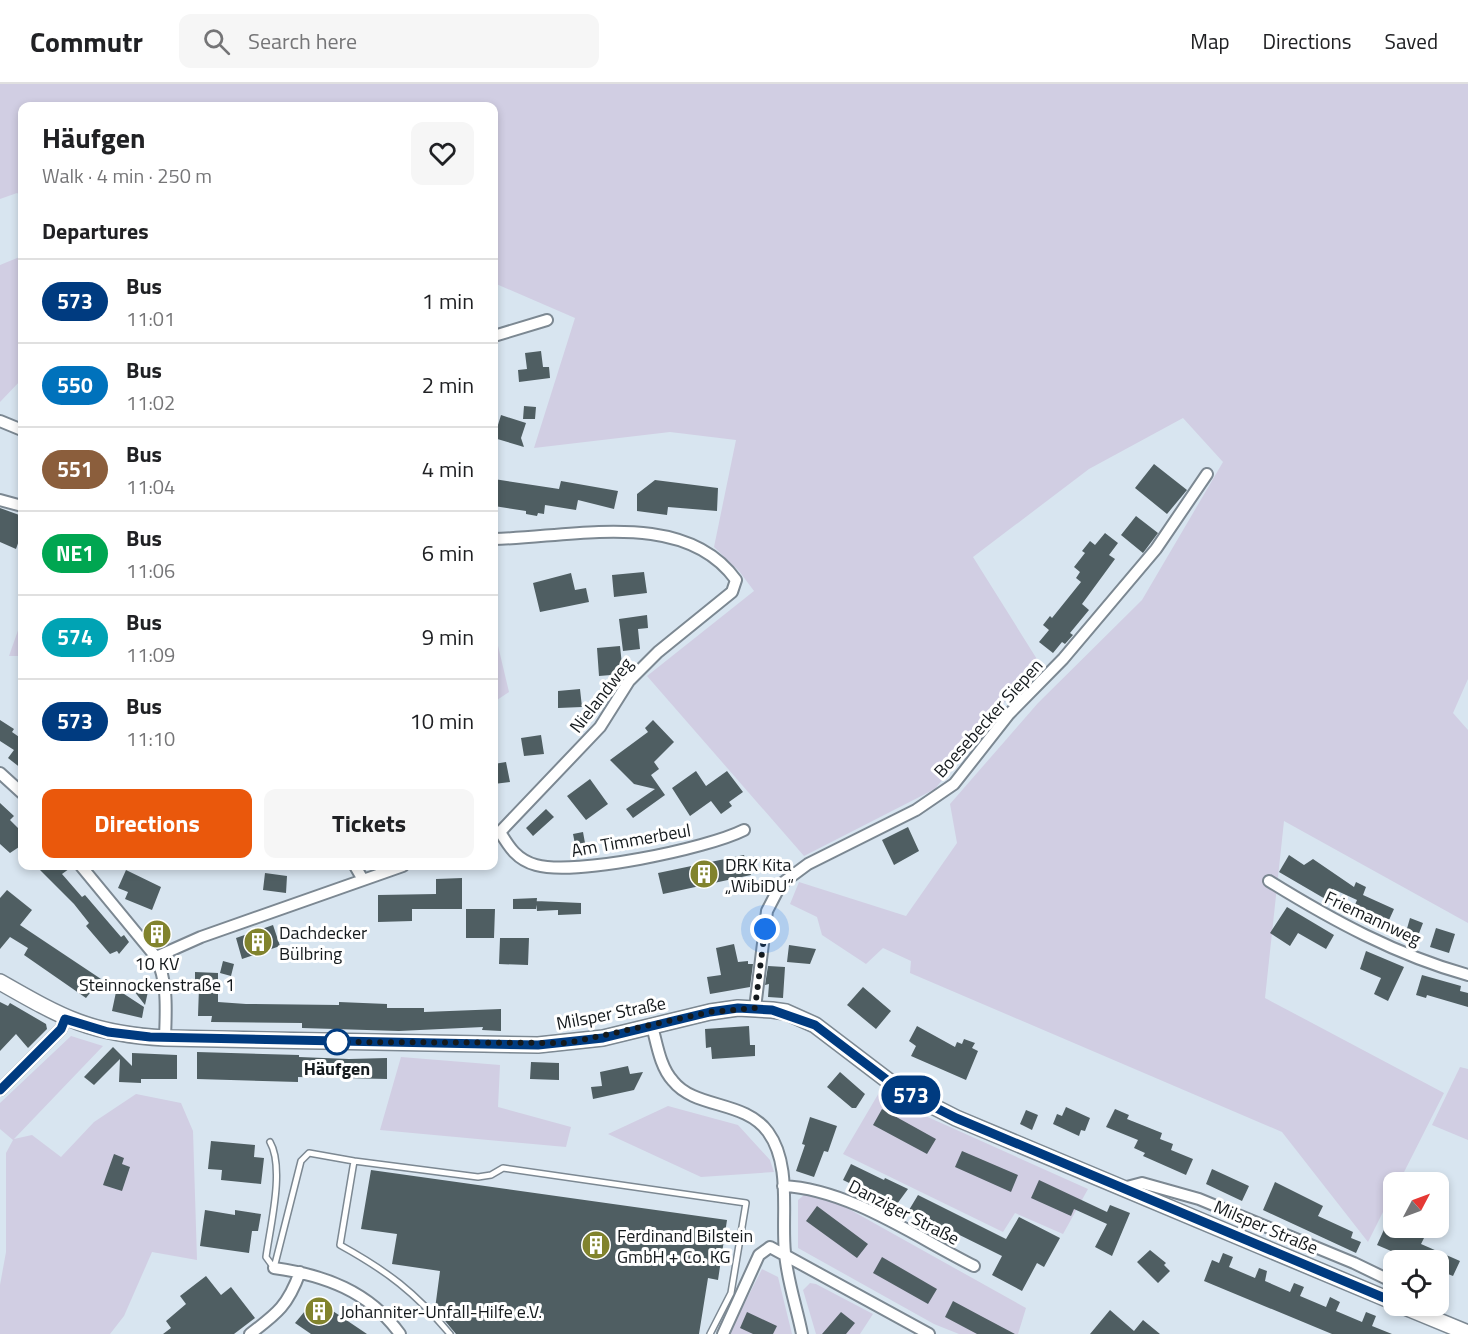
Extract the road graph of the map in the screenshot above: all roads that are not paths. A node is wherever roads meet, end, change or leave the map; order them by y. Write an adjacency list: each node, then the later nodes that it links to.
1 (547, 320): 2 (street)
2 (498, 335)
3 (0, 420): 4 (street)
4 (18, 428)
5 (1207, 474): 22 (street, Boesebecker Siepen)
6 (0, 500): 7 (street)
7 (18, 506)
8 (498, 539): 12 (street, Nielandweg)
9 (0, 773): 10 (street)
10 (18, 789)
11 (744, 830): 13 (street, Am Timmerbeul)
12 (498, 831)
13 (498, 835)
14 (84, 870): 19 (street)
15 (357, 870): 17 (street)
16 (389, 870): 17 (street)
17 (362, 878): 19 (street)
18 (1269, 881): 20 (street, Friemannweg)
19 (156, 957): 25 (street)
20 (1468, 975)
21 (0, 982): 23 (street, Milsper Straße)
22 (755, 1008): 24 (street, Milsper Straße); 30 (street, Milsper Straße)
23 (65, 1019): 25 (street, Milsper Straße); 26 (street)
24 (652, 1026): 25 (street, Milsper Straße); 29 (street)
25 (165, 1038)
26 (0, 1090)
27 (270, 1142): 33 (lane)
28 (354, 1161): 33 (lane); 35 (lane); 43 (lane)
29 (783, 1186): 31 (street); 32 (street, Danziger Straße)
30 (1123, 1188): 36 (street, Milsper Straße); 38 (street, Milsper Straße)
31 (785, 1255): 37 (street); 46 (street); 47 (street)
32 (974, 1266)
33 (274, 1268): 34 (street)
34 (300, 1272): 41 (street); 42 (street)
35 (734, 1276): 37 (lane); 44 (lane)
36 (1383, 1277)
37 (749, 1278): 45 (street)
38 (1383, 1297)
39 (1427, 1316): 40 (street, Milsper Straße)
40 (1468, 1333)
41 (250, 1334)
42 (400, 1334)
43 (450, 1334)
44 (710, 1334)
45 (723, 1334)
46 (802, 1334)
47 (929, 1334)

